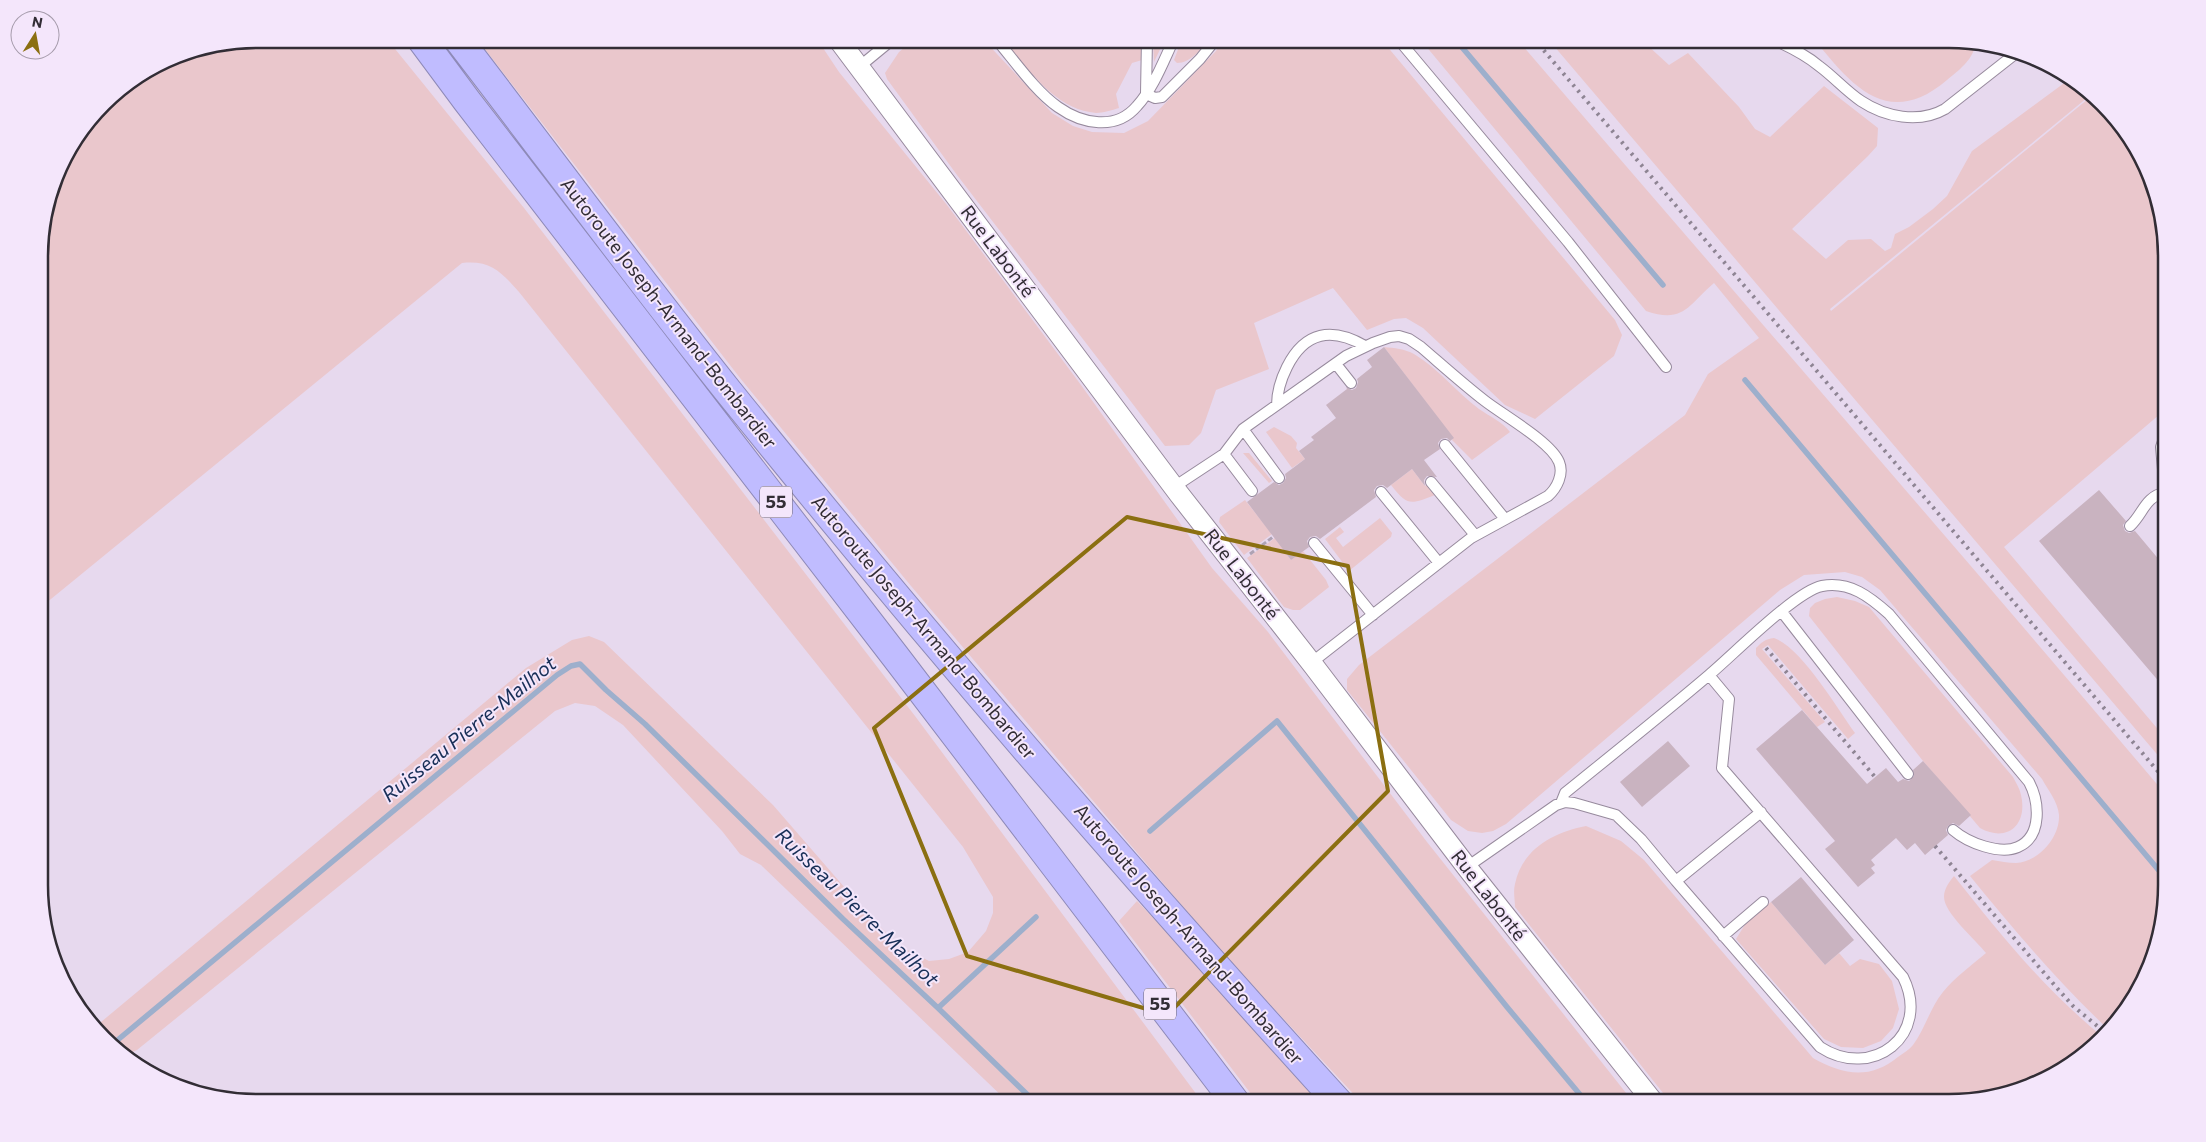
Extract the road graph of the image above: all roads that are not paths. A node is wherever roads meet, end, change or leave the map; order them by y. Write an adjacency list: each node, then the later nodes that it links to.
1 (419, 48): 15 (highway)
2 (428, 48): 15 (highway)
3 (465, 48): 48 (highway, Autoroute Joseph-Armand-Bombardier / 55)
4 (845, 48): 13 (street, Rue Labonté)
5 (882, 48): 13 (lane)
6 (1004, 48): 14 (lane)
7 (1147, 48): 14 (lane)
8 (1170, 48): 14 (lane)
9 (1209, 48): 14 (lane)
10 (1406, 48): 18 (lane)
11 (1788, 48): 12 (lane)
12 (2008, 57)
13 (859, 67): 26 (street, Rue Labonté)
14 (1146, 94)
15 (467, 102): 47 (highway, Autoroute Joseph-Armand-Bombardier / 55)
16 (1365, 346): 17 (lane); 20 (lane); 30 (lane)
17 (1336, 364): 19 (lane); 20 (lane)
18 (1666, 366)
19 (1352, 383)
20 (1277, 405): 21 (lane)
21 (1243, 429): 23 (lane); 24 (lane)
22 (1445, 445): 30 (lane)
23 (1224, 454): 26 (lane); 27 (lane)
24 (1279, 478)
25 (1431, 482): 32 (lane)
26 (1174, 487): 37 (street, Rue Labonté)
27 (1252, 492)
28 (1381, 492): 34 (lane)
29 (2158, 495): 31 (lane)
30 (1505, 519): 32 (lane)
31 (2130, 526)
32 (1475, 535): 34 (lane)
33 (1314, 543): 36 (lane)
34 (1439, 563): 36 (lane)
35 (1782, 612): 38 (lane); 39 (lane); 42 (lane)
36 (1373, 615): 37 (lane)
37 (1311, 663): 43 (street, Rue Labonté)
38 (1709, 675): 40 (lane); 41 (lane)
39 (1908, 774)
40 (1561, 803): 43 (lane); 44 (lane)
41 (1761, 812): 44 (lane); 46 (lane)
42 (1953, 830)
43 (1467, 867): 49 (street, Rue Labonté)
44 (1676, 881): 46 (lane)
45 (1763, 902): 46 (lane)
46 (1723, 936)
47 (1229, 1094)
48 (1331, 1094)
49 (1647, 1094)

